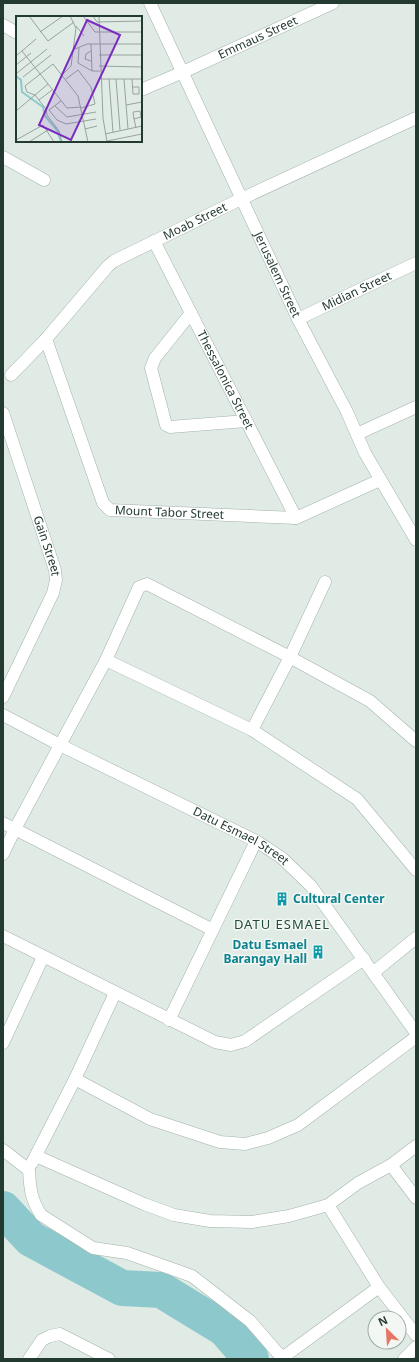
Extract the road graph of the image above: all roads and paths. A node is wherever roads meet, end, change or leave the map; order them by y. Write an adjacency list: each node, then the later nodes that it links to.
1 (150, 3): 5 (street, Jerusalem Street)
2 (333, 3): 5 (street, Emmaus Street)
3 (3, 25): 4 (street)
4 (16, 32)
5 (183, 72): 6 (street, Emmaus Street); 10 (street, Jerusalem Street)
6 (142, 90)
7 (416, 118): 10 (street, Moab Street)
8 (3, 157): 9 (street)
9 (44, 180)
10 (241, 198): 11 (street, Moab Street); 14 (street, Jerusalem Street)
11 (154, 241): 13 (street, Thessalonica Street); 15 (street, Moab Street)
12 (416, 263): 14 (street, Midian Street)
13 (191, 313): 19 (street, Thessalonica Street); 19 (street)
14 (298, 318): 20 (street, Jerusalem Street)
15 (46, 339): 16 (street, Moab Street); 22 (street, Mount Tabor Street)
16 (11, 375)
17 (416, 407): 20 (street)
18 (3, 413): 27 (street, Gain Street)
19 (246, 421): 22 (street, Thessalonica Street)
20 (357, 434): 21 (street, Jerusalem Street)
21 (380, 480): 22 (street, Mount Tabor Street); 23 (street, Jerusalem Street)
22 (296, 518)
23 (416, 540)
24 (325, 582): 25 (street)
25 (290, 657): 26 (street); 29 (street); 30 (street)
26 (106, 660): 29 (street); 31 (street)
27 (3, 697)
28 (3, 715): 31 (street, Datu Esmael Street)
29 (252, 730): 36 (street)
30 (416, 741)
31 (60, 745): 33 (street); 34 (street, Datu Esmael Street)
32 (3, 823): 33 (street)
33 (14, 829): 35 (street); 37 (street)
34 (256, 841): 37 (street); 41 (street, Datu Esmael Street)
35 (3, 854)
36 (416, 870)
37 (213, 930): 44 (street)
38 (3, 936): 40 (street)
39 (416, 938): 42 (street)
40 (43, 957): 43 (street); 47 (street)
41 (364, 959): 42 (street, Datu Esmael Street); 44 (street)
42 (374, 972): 45 (street, Datu Esmael Street)
43 (115, 993): 44 (street); 48 (street)
44 (169, 1020)
45 (416, 1033)
46 (416, 1037): 48 (street)
47 (3, 1043)
48 (74, 1079): 51 (street)
49 (416, 1146): 52 (street)
50 (3, 1150): 53 (street)
51 (36, 1156): 53 (street); 55 (street)
52 (391, 1165): 54 (street); 55 (street)
53 (29, 1170): 61 (street)
54 (416, 1198)
55 (328, 1205): 56 (street)
56 (379, 1287): 57 (street); 61 (street)
57 (416, 1335)
58 (416, 1347): 62 (street)
59 (29, 1359): 60 (street)
60 (109, 1359)
61 (283, 1359)
62 (404, 1359)

